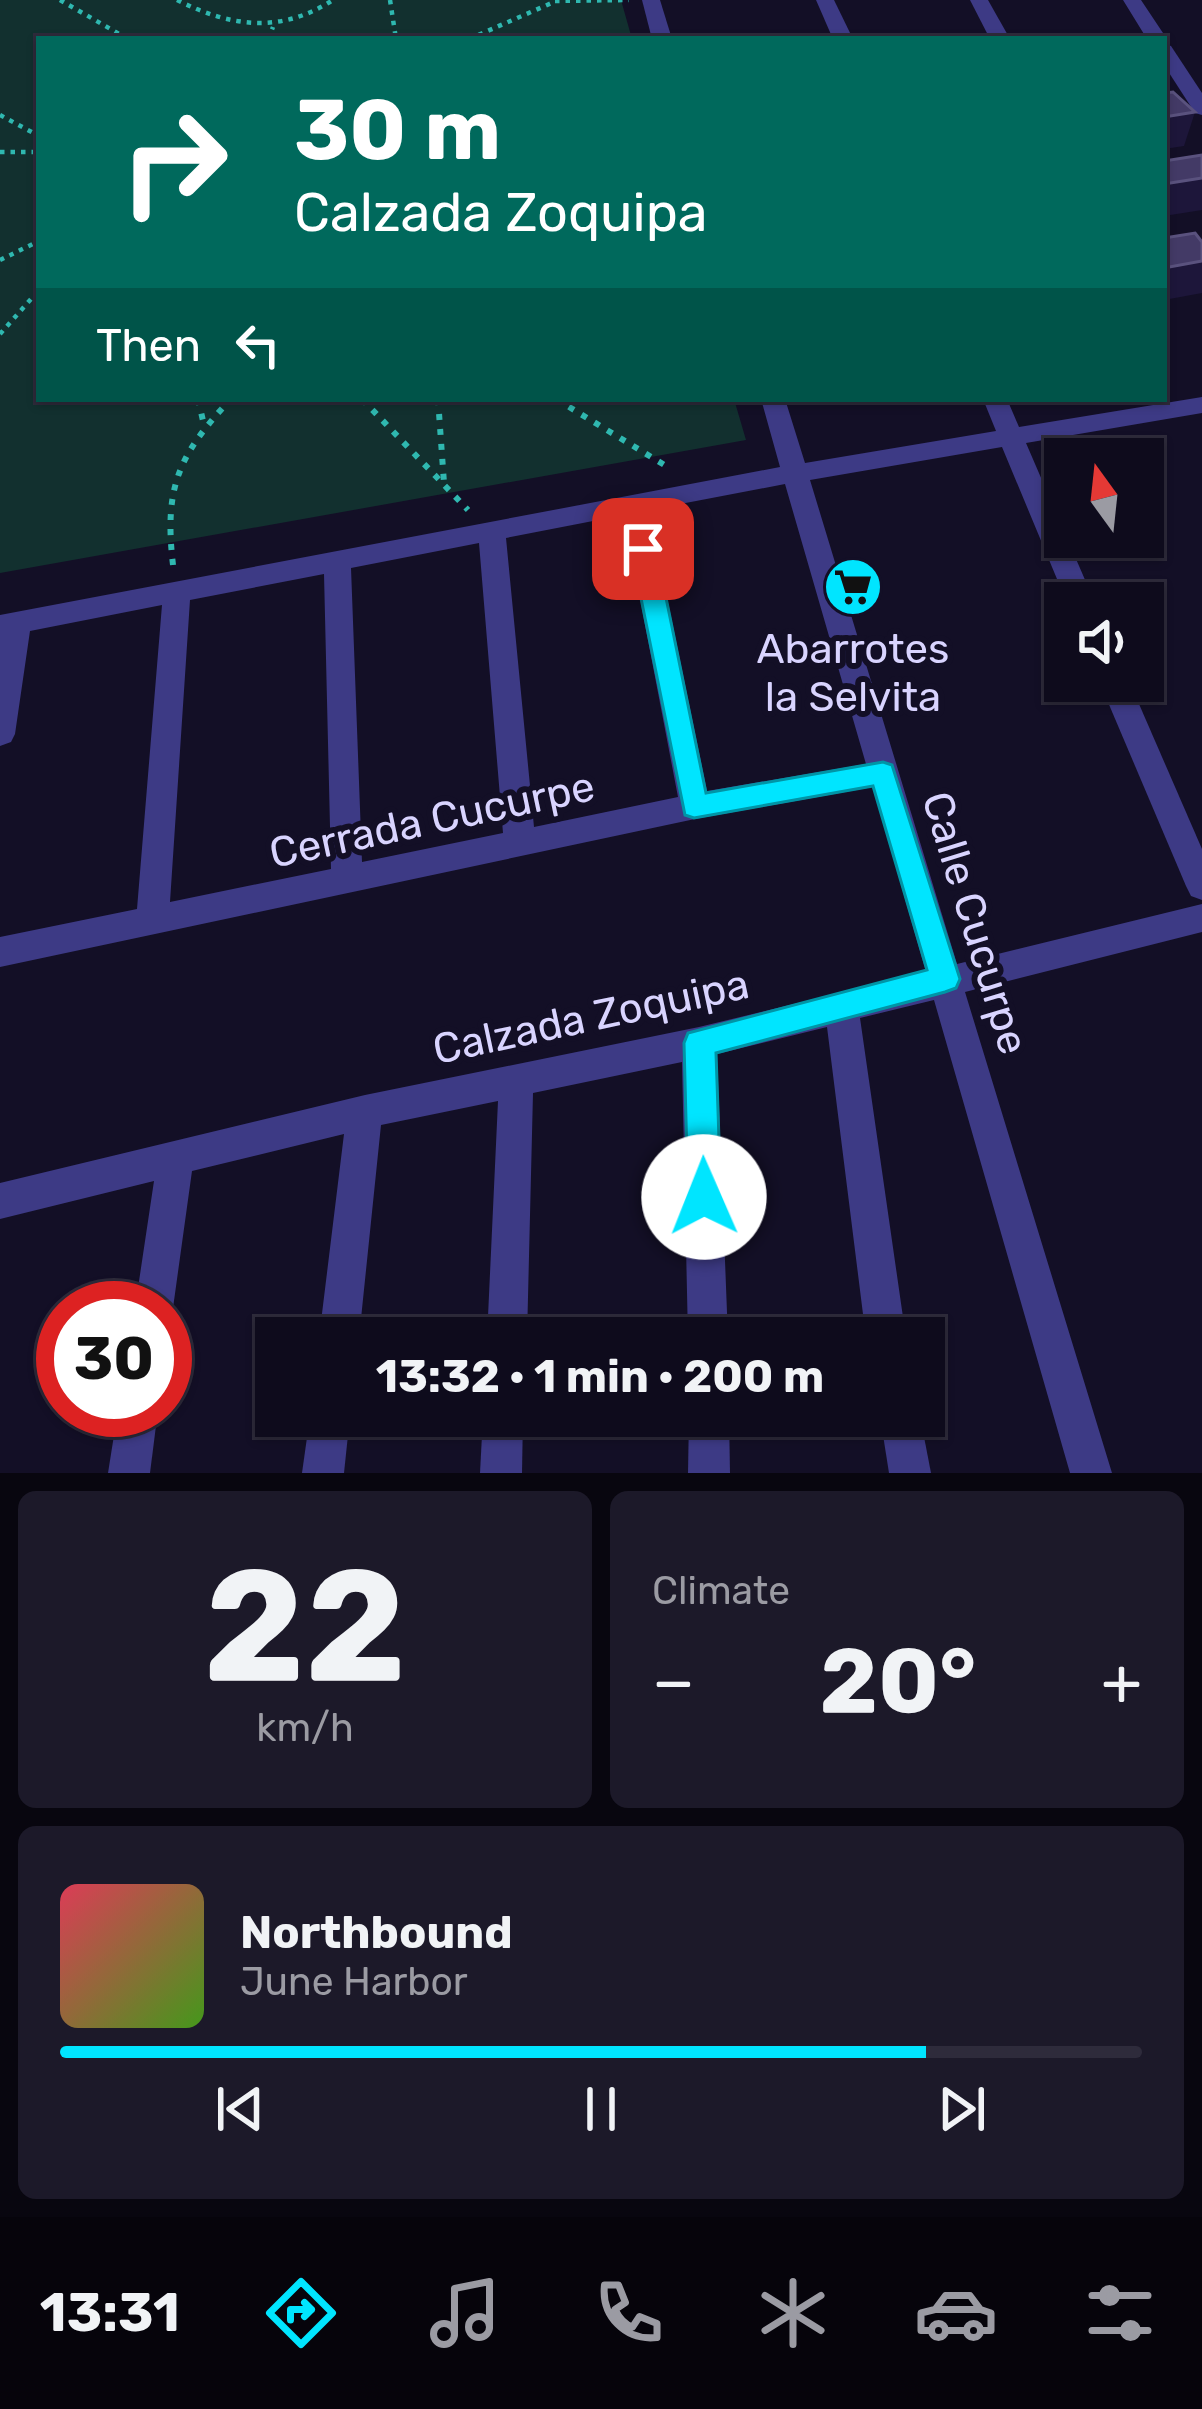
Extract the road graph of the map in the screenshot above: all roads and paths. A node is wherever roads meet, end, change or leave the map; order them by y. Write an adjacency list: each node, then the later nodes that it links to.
1 (60, 0): 11 (path)
2 (177, 0): 10 (path)
3 (333, 0): 10 (path)
4 (390, 0): 13 (path)
5 (651, 0): 9 (path); 15 (street)
6 (825, 0): 16 (street)
7 (979, 0): 17 (street)
8 (1132, 0): 18 (street)
9 (555, 1): 14 (path)
10 (273, 27): 12 (path)
11 (123, 36)
12 (269, 36)
13 (396, 36)
14 (476, 36)
15 (661, 36)
16 (842, 36)
17 (998, 36)
18 (1155, 36)
19 (1167, 55): 20 (street)
20 (1197, 108)
21 (0, 115): 22 (path)
22 (36, 134)
23 (0, 152): 24 (path)
24 (36, 152)
25 (36, 242): 26 (path)
26 (0, 260)
27 (36, 293): 28 (path)
28 (0, 334)
29 (199, 402): 37 (path)
30 (228, 402): 37 (path)
31 (365, 402): 40 (path)
32 (438, 402): 40 (path)
33 (561, 402): 41 (path)
34 (774, 402): 39 (street, Calle Cucurpe)
35 (996, 402): 38 (street)
36 (1202, 405): 38 (street)
37 (204, 425): 46 (path)
38 (1010, 438): 39 (street); 45 (street)
39 (796, 473): 41 (street); 50 (street, Calle Cucurpe)
40 (444, 487): 43 (path)
41 (706, 491): 42 (street)
42 (634, 506): 43 (street); 51 (street)
43 (492, 533): 44 (street); 52 (street)
44 (337, 564): 46 (street); 53 (street)
45 (1072, 582)
46 (177, 593): 47 (street); 56 (street)
47 (8, 624): 49 (street)
48 (1123, 702): 54 (street)
49 (0, 734)
50 (883, 773): 51 (street, Cerrada Cucurpe); 58 (street, Calle Cucurpe)
51 (694, 806): 52 (street, Cerrada Cucurpe)
52 (520, 845): 53 (street, Cerrada Cucurpe)
53 (347, 881): 56 (street, Cerrada Cucurpe)
54 (1202, 886)
55 (1202, 918): 58 (street, Calzada Zoquipa)
56 (152, 921): 57 (street, Cerrada Cucurpe)
57 (0, 952)
58 (945, 979): 59 (street, Calzada Zoquipa); 80 (street, Calle Cucurpe)
59 (841, 1005): 60 (street, Calzada Zoquipa); 69 (street)
60 (700, 1043): 61 (street, Calzada Zoquipa); 68 (street)
61 (517, 1081): 62 (street, Calzada Zoquipa); 67 (street)
62 (365, 1112): 63 (street, Calzada Zoquipa); 66 (street)
63 (176, 1158): 64 (street, Calzada Zoquipa); 65 (street)
64 (0, 1202)
65 (158, 1281)
66 (341, 1317)
67 (507, 1317)
68 (707, 1317)
69 (883, 1317)
70 (134, 1437): 75 (street)
71 (327, 1437): 76 (street)
72 (502, 1437): 77 (street)
73 (709, 1437): 78 (street)
74 (904, 1437): 79 (street)
75 (129, 1473)
76 (323, 1473)
77 (501, 1473)
78 (709, 1473)
79 (910, 1473)
80 (1091, 1473)

